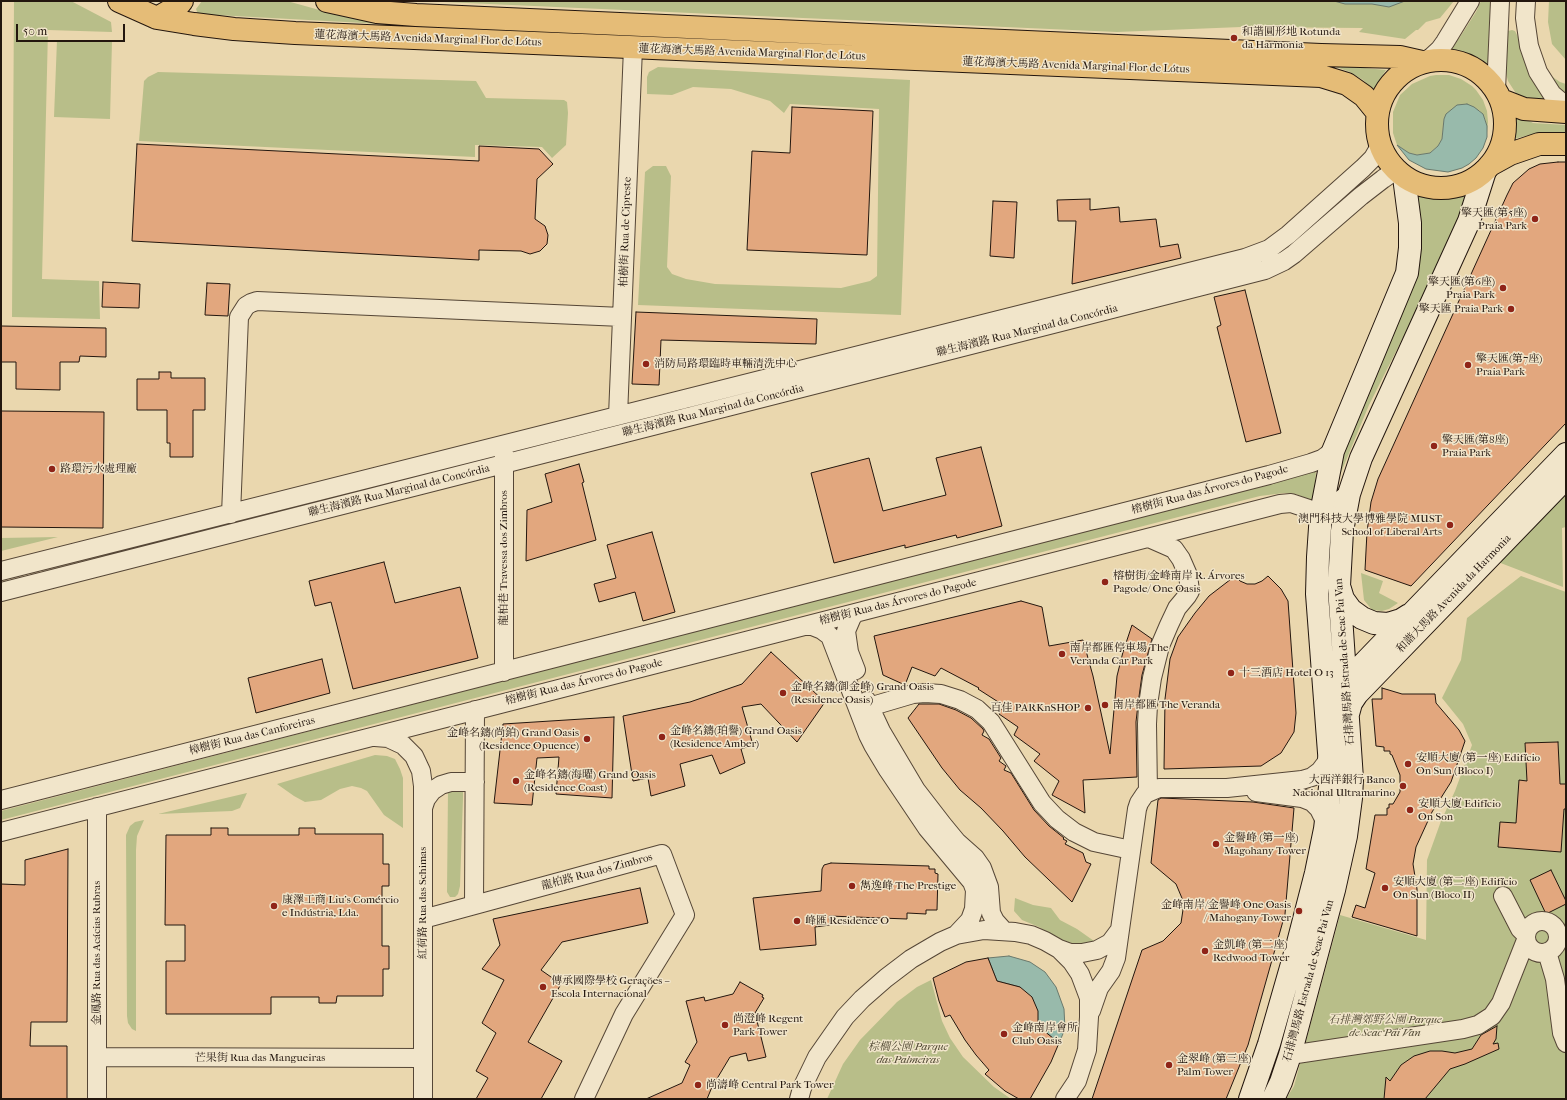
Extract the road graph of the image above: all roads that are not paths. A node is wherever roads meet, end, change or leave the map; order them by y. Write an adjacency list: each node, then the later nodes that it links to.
1 (119, 1): 7 (main road, 蓮花海濱大馬路 Avenida Marginal Flor de Lótus)
2 (182, 1): 7 (main road)
3 (327, 1): 9 (main road, 蓮花海濱大馬路 Avenida Marginal Flor de Lótus)
4 (1470, 1): 9 (street)
5 (1500, 1): 10 (street)
6 (1526, 1): 11 (street)
7 (157, 18): 8 (main road, 蓮花海濱大馬路 Avenida Marginal Flor de Lótus)
8 (633, 48): 12 (main road, 蓮花海濱大馬路 Avenida Marginal Flor de Lótus); 18 (street, 柏樹街 Rua de Cipreste)
9 (1424, 61): 10 (main road); 12 (main road)
10 (1498, 95): 13 (main road); 16 (main road)
11 (1566, 106)
12 (1377, 112): 15 (main road)
13 (1566, 112)
14 (1566, 144): 16 (main road)
15 (1380, 146): 17 (main road); 19 (street, 聯生海濱路 Rua Marginal da Concórdia)
16 (1488, 168): 17 (main road); 25 (main road, 石排灣馬路 Estrada de Seac Pai Van)
17 (1400, 174): 21 (main road, 石排灣馬路 Estrada de Seac Pai Van); 23 (street, 聯生海濱路 Rua Marginal da Concórdia)
18 (622, 317): 19 (street, 柏樹街 Rua de Cipreste); 27 (street)
19 (618, 416): 20 (street, 聯生海濱路 Rua Marginal da Concórdia)
20 (504, 445): 23 (street, 龍柏巷 Travessa dos Zimbros); 27 (street, 聯生海濱路 Rua Marginal da Concórdia)
21 (1333, 451): 26 (main road, 石排灣馬路 Estrada de Seac Pai Van); 36 (street, 榕樹街 Rua das Árvores do Pagode)
22 (1566, 454): 33 (main road, 和諧大馬路 Avenida da Harmonia)
23 (504, 464): 31 (street, 聯生海濱路 Rua Marginal da Concórdia); 36 (street, 龍柏巷 Travessa dos Zimbros)
24 (1561, 485): 37 (main road, 和諧大馬路 Avenida da Harmonia)
25 (1349, 494): 26 (street); 30 (main road, 石排灣馬路 Estrada de Seac Pai Van)
26 (1321, 513): 28 (street, 榕樹街 Rua das Árvores do Pagode); 35 (main road, 石排灣馬路 Estrada de Seac Pai Van)
27 (231, 514): 29 (street, 聯生海濱路 Rua Marginal da Concórdia)
28 (1149, 538): 32 (street, 榕樹街 Rua das Árvores do Pagode); 47 (street)
29 (1, 571)
30 (1339, 586): 33 (main road); 38 (main road, 石排灣馬路 Estrada de Seac Pai Van)
31 (1, 592)
32 (856, 613): 34 (street, 榕樹街 Rua das Árvores do Pagode); 39 (street)
33 (1413, 613): 38 (main road, 和諧大馬路 Avenida da Harmonia)
34 (805, 626): 40 (street, 榕樹街 Rua das Árvores do Pagode); 59 (street)
35 (1322, 658): 38 (main road); 41 (main road, 石排灣馬路 Estrada de Seac Pai Van)
36 (504, 672): 48 (street, 樟樹街 Rua das Canforeiras)
37 (1374, 677): 38 (main road); 42 (main road, 和諧大馬路 Avenida da Harmonia)
38 (1346, 682): 41 (main road, 和諧大馬路 Avenida da Harmonia); 42 (main road, 石排灣馬路 Estrada de Seac Pai Van)
39 (869, 707): 53 (street); 57 (street)
40 (475, 710): 43 (street); 45 (street)
41 (1326, 713): 44 (main road, 石排灣馬路 Estrada de Seac Pai Van)
42 (1348, 714): 65 (main road, 石排灣馬路 Estrada de Seac Pai Van)
43 (372, 737): 49 (street); 50 (street, 紅荷路 Rua das Schimas)
44 (1329, 753): 46 (street); 51 (main road, 石排灣馬路 Estrada de Seac Pai Van)
45 (475, 782): 50 (street); 55 (street)
46 (1227, 788): 47 (street); 51 (street)
47 (1148, 792): 53 (street)
48 (1, 800)
49 (97, 807): 52 (street); 66 (street, 金鳳路 Rua das Acácias Rubras)
50 (423, 808): 56 (street, 紅荷路 Rua das Schimas)
51 (1325, 829): 73 (main road, 石排灣馬路 Estrada de Seac Pai Van)
52 (1, 832)
53 (1131, 850): 58 (street)
54 (1503, 896): 60 (street)
55 (474, 905): 56 (street, 龍柏路 Rua dos Zimbros); 70 (street, 龍柏路 Rua dos Zimbros)
56 (423, 919): 67 (street, 紅荷路 Rua das Schimas)
57 (1004, 930): 59 (street); 61 (street)
58 (1119, 931): 61 (street); 63 (street)
59 (956, 935): 71 (street)
60 (1526, 938): 62 (street); 62 (street); 65 (street)
61 (1059, 949): 63 (street)
62 (1547, 952): 64 (street)
63 (1089, 1017): 72 (street)
64 (1566, 1044)
65 (1290, 1055): 74 (main road, 石排灣馬路 Estrada de Seac Pai Van)
66 (97, 1058): 67 (street, 芒果街 Rua das Mangueiras); 68 (street, 金鳳路 Rua das Acácias Rubras)
67 (423, 1058): 69 (street, 紅荷路 Rua das Schimas)
68 (97, 1099)
69 (423, 1099)
70 (584, 1099)
71 (799, 1099)
72 (1065, 1099)
73 (1250, 1099)
74 (1273, 1099)

